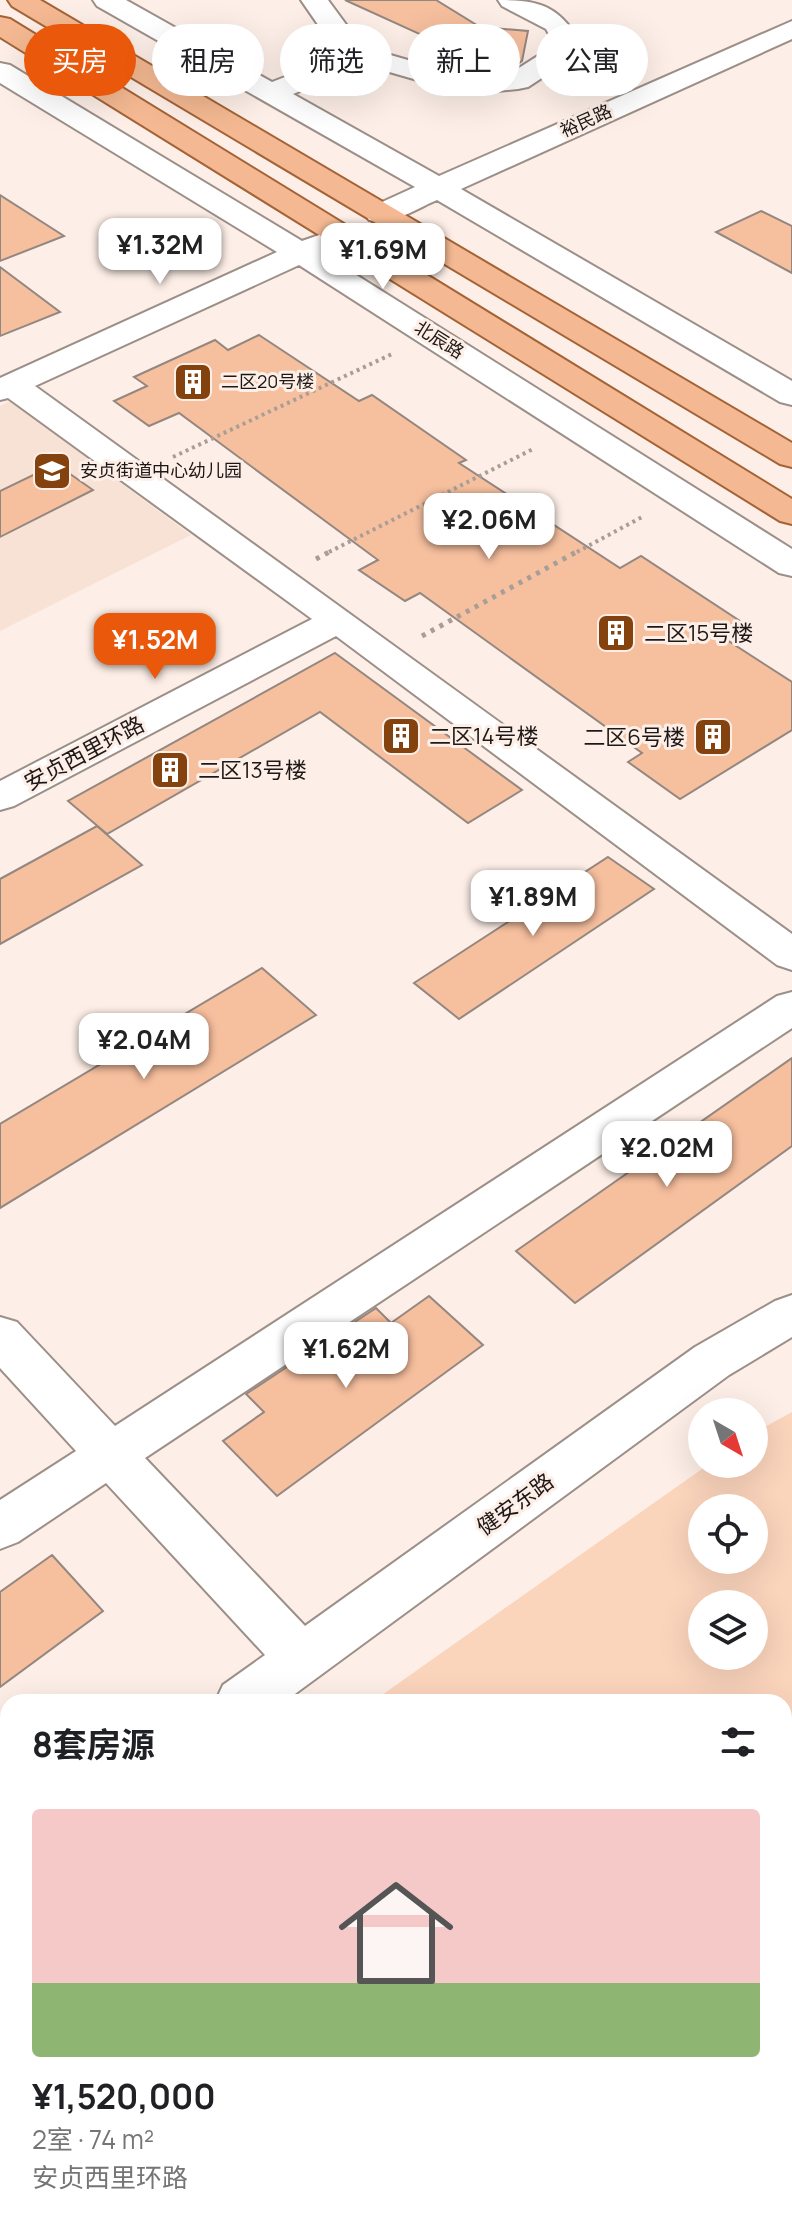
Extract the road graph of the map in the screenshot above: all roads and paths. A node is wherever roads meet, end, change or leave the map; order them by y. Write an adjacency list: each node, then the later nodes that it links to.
1 (21, 0): 13 (main road)
2 (106, 0): 11 (street)
3 (314, 0): 5 (street)
4 (511, 0): 8 (street)
5 (331, 24)
6 (0, 25): 14 (main road, 北辰路)
7 (792, 29): 12 (street, 裕民路)
8 (392, 64)
9 (0, 71): 15 (street, 北辰路)
10 (280, 89): 11 (street)
11 (270, 93): 12 (street)
12 (438, 188): 13 (street, 裕民路); 18 (street)
13 (380, 214): 20 (main road)
14 (343, 234): 15 (street); 23 (main road, 北辰路)
15 (301, 253): 16 (street, 北辰路); 17 (street)
16 (431, 336): 19 (street, 北辰路); 21 (path)
17 (6, 387): 21 (street)
18 (792, 395)
19 (576, 427): 22 (street, 北辰路); 25 (path)
20 (792, 457)
21 (136, 474): 25 (street)
22 (682, 495): 24 (street, 北辰路); 27 (path)
23 (792, 514)
24 (792, 565)
25 (279, 578): 26 (street)
26 (338, 620): 27 (street); 28 (street, 安贞西里环路)
27 (386, 655): 29 (street)
28 (0, 797)
29 (792, 955)
30 (792, 1007): 33 (street)
31 (792, 1314): 35 (street, 健安东路)
32 (0, 1336): 33 (street)
33 (111, 1455): 34 (street); 35 (street)
34 (0, 1527)
35 (302, 1659): 36 (street, 健安东路)
36 (253, 1694)

